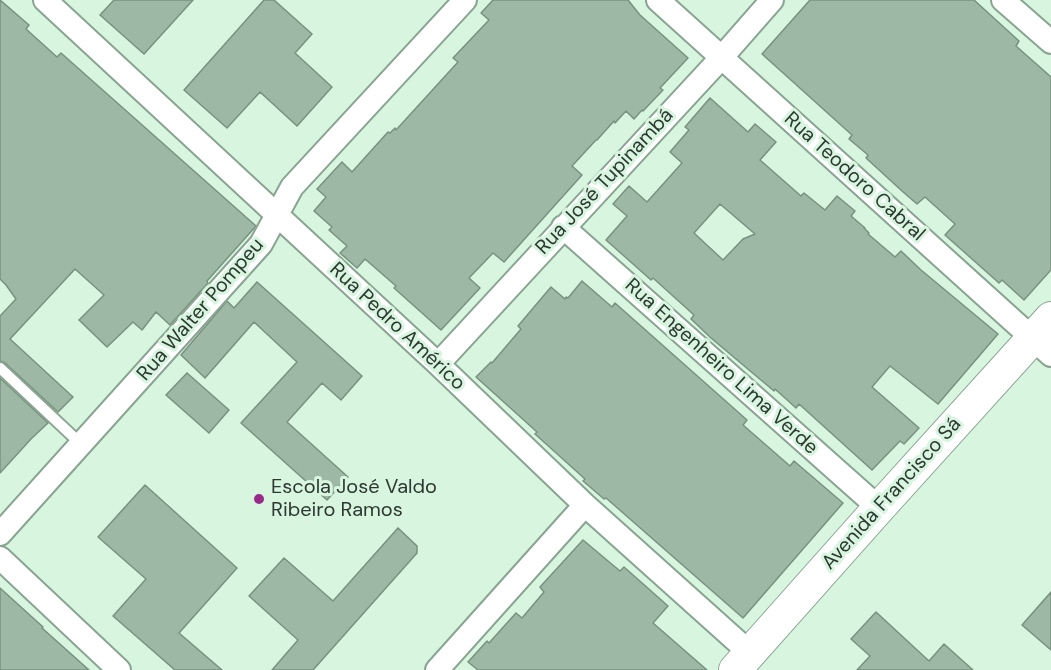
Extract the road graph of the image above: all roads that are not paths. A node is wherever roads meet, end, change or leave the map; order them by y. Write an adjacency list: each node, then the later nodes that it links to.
1 (45, 0): 8 (street, Rua Pedro Américo)
2 (465, 0): 8 (street, Rua Walter Pompeu)
3 (658, 0): 7 (street, Rua Teodoro Cabral)
4 (772, 0): 7 (street, Rua José Tupinambá)
5 (1003, 0): 6 (street)
6 (1051, 42)
7 (722, 57): 9 (street, Rua José Tupinambá); 10 (street, Rua Teodoro Cabral)
8 (277, 216): 11 (street, Rua Pedro Américo); 13 (street, Rua Walter Pompeu)
9 (563, 227): 11 (street, Rua José Tupinambá); 15 (street, Rua Engenheiro Lima Verde)
10 (1045, 337): 15 (main road, Avenida Francisco Sá)
11 (438, 363): 14 (street, Rua Pedro Américo)
12 (0, 368): 13 (lane)
13 (81, 444): 16 (street, Rua Walter Pompeu)
14 (585, 505): 18 (street, Rua Pedro Américo); 20 (street)
15 (879, 508): 18 (main road, Avenida Francisco Sá)
16 (0, 534)
17 (0, 558): 19 (street)
18 (742, 661)
19 (119, 670)
20 (437, 670)

